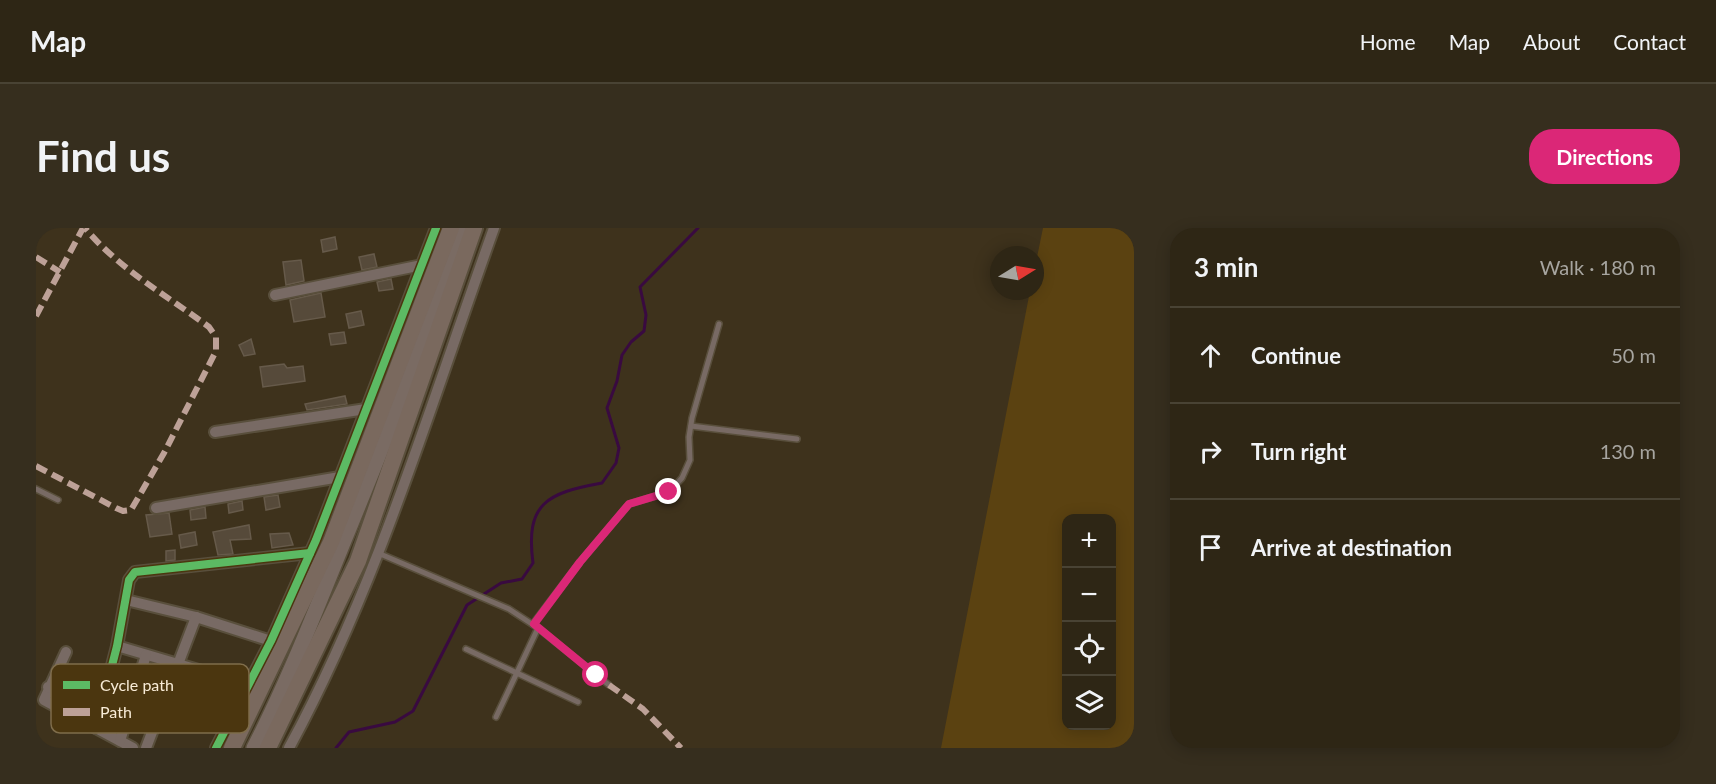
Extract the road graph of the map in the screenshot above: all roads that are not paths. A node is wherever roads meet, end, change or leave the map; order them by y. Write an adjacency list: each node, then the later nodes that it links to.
1 (436, 228): 6 (street)
2 (451, 228): 39 (main road)
3 (462, 228): 51 (street)
4 (474, 228): 52 (main road)
5 (494, 228): 17 (street)
6 (423, 265): 7 (street); 9 (street)
7 (275, 296)
8 (719, 324): 10 (lane)
9 (366, 410): 11 (street); 13 (street)
10 (690, 426): 12 (lane); 21 (lane)
11 (215, 432)
12 (797, 439)
13 (340, 477): 16 (street); 18 (street)
14 (36, 489): 15 (lane)
15 (58, 500)
16 (156, 508)
17 (377, 552): 21 (lane); 53 (street)
18 (310, 553): 19 (street); 22 (street)
19 (126, 600): 20 (street); 23 (street)
20 (196, 617): 22 (street); 30 (street)
21 (536, 626): 31 (lane); 34 (lane)
22 (271, 641): 33 (street)
23 (117, 646): 26 (street); 28 (street)
24 (466, 649): 31 (lane)
25 (66, 652): 27 (street)
26 (146, 655): 29 (street); 30 (street)
27 (60, 664)
28 (113, 664)
29 (143, 664)
30 (177, 664)
31 (517, 672): 37 (lane); 40 (lane)
32 (51, 681): 35 (street)
33 (249, 685)
34 (609, 685)
35 (48, 687): 36 (street); 38 (street)
36 (51, 688)
37 (578, 702)
38 (51, 704)
39 (249, 713)
40 (496, 717)
41 (105, 733): 46 (street)
42 (122, 733): 46 (street)
43 (152, 733): 48 (street)
44 (224, 733): 49 (street)
45 (239, 733): 50 (main road)
46 (120, 741): 47 (street)
47 (133, 748)
48 (146, 748)
49 (216, 748)
50 (232, 748)
51 (254, 748)
52 (268, 748)
53 (289, 748)

